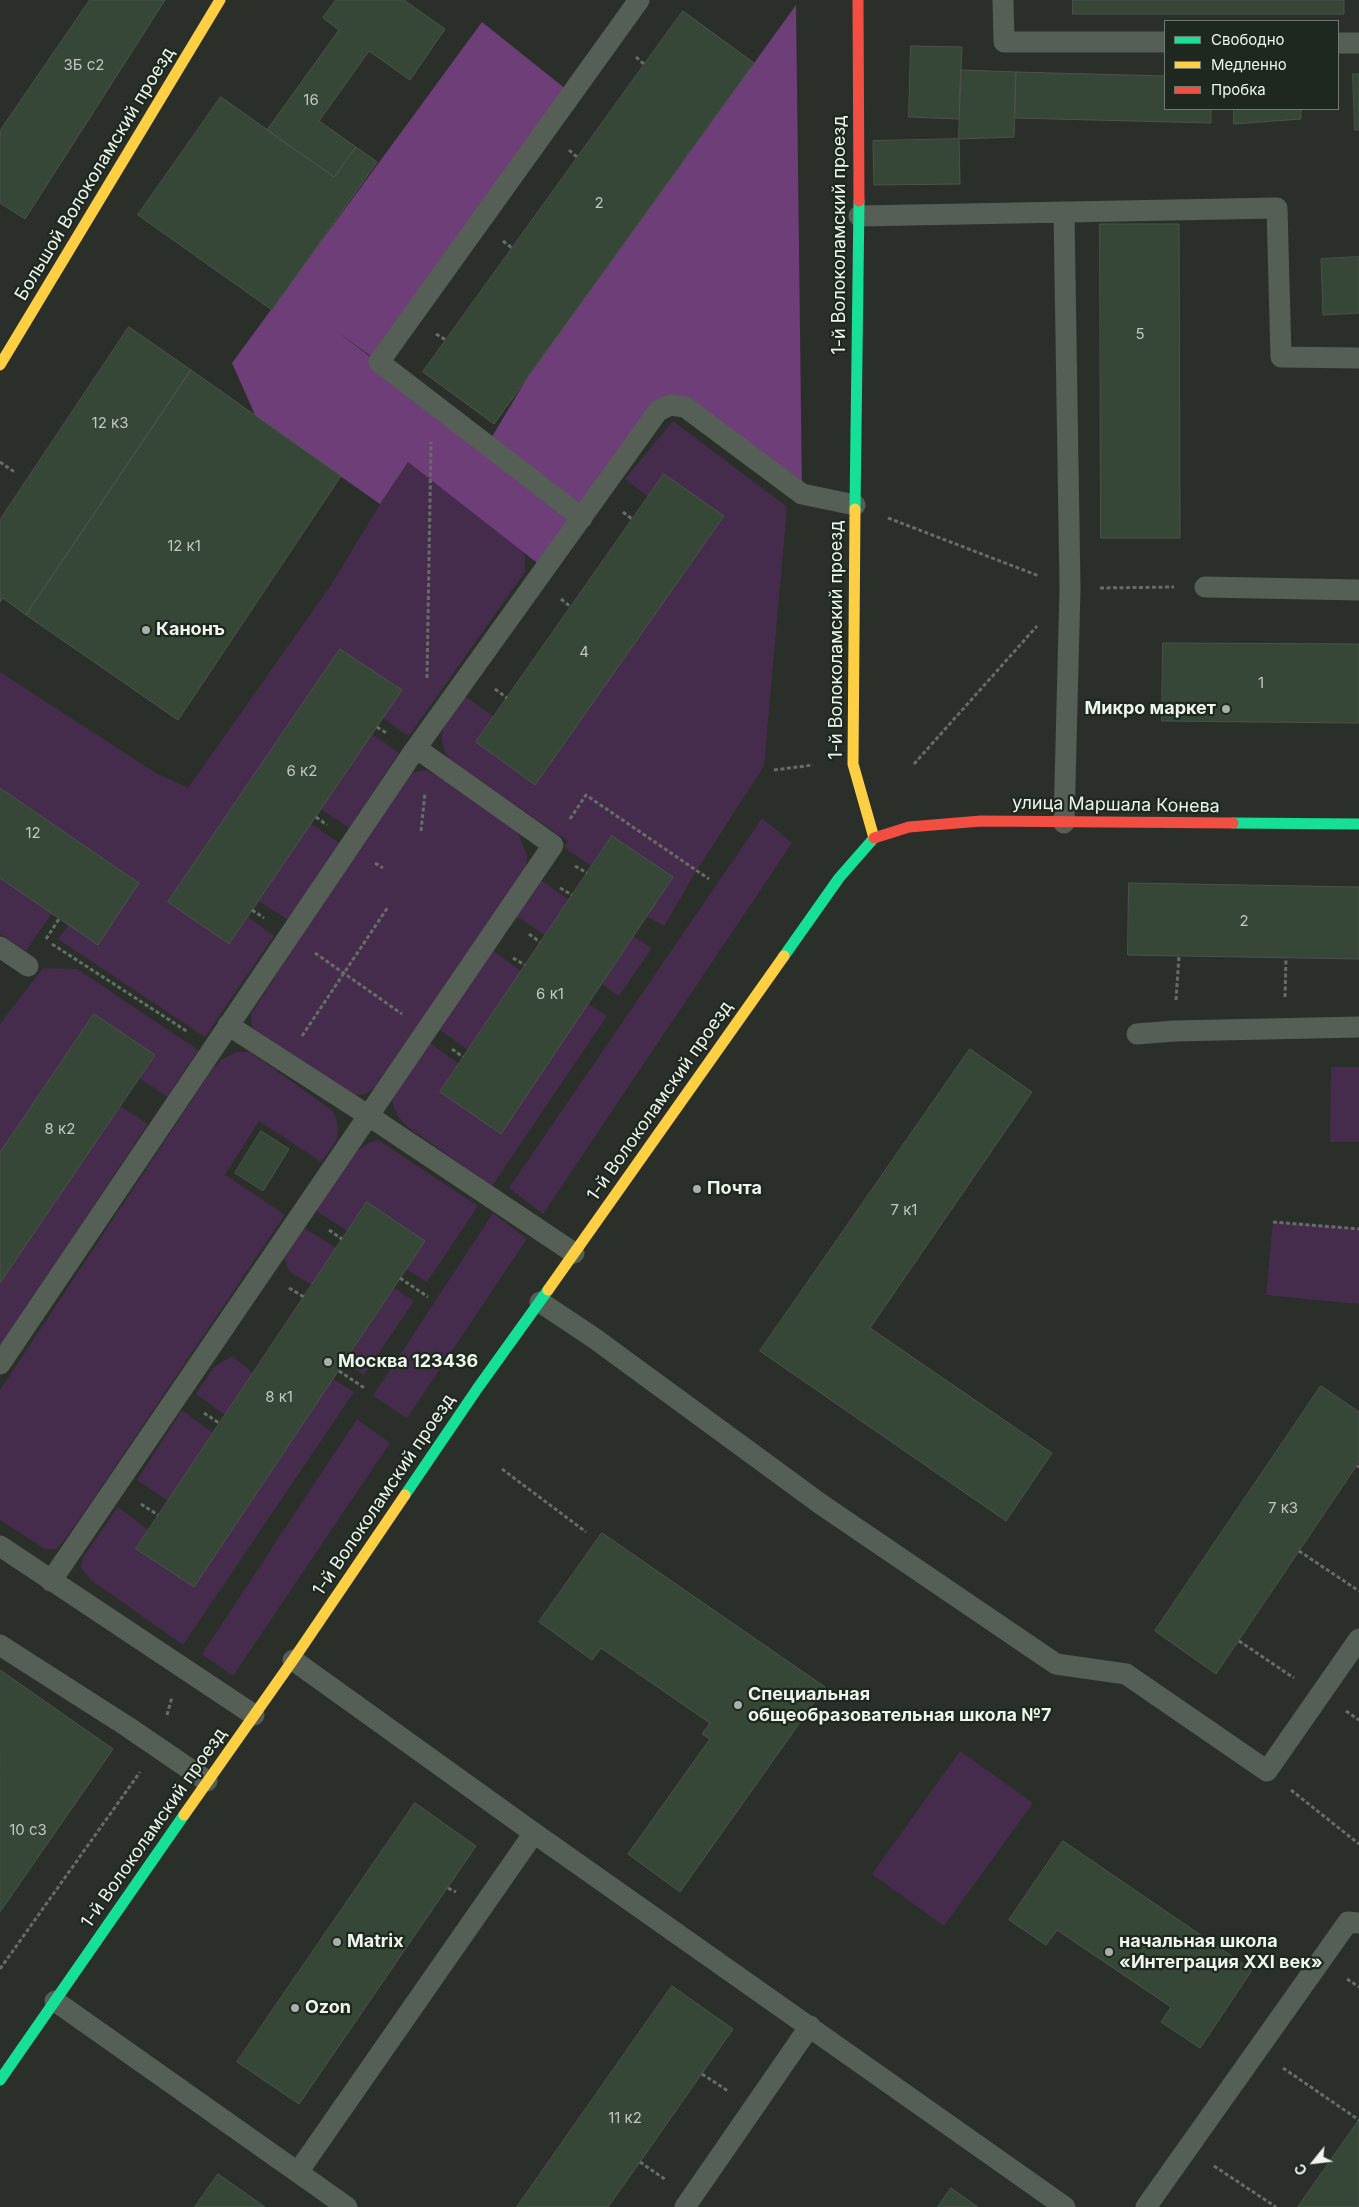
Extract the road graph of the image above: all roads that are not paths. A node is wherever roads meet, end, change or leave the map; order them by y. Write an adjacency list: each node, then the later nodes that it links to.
1 (220, 0): 11 (street, Большой Волоколамский проезд)
2 (858, 0): 9 (street, 1-й Волоколамский проезд)
3 (1003, 0): 5 (lane)
4 (637, 1): 13 (lane)
5 (1164, 42)
6 (1339, 43): 7 (lane)
7 (1359, 43)
8 (1064, 212): 9 (lane); 10 (lane); 17 (lane)
9 (860, 216): 12 (street, 1-й Волоколамский проезд)
10 (1359, 358)
11 (0, 365)
12 (854, 505): 13 (lane); 19 (street, 1-й Волоколамский проезд)
13 (582, 518): 16 (lane)
14 (1205, 587): 15 (lane)
15 (1359, 590)
16 (416, 748): 22 (lane); 25 (lane)
17 (1064, 823): 18 (street, улица Маршала Конева); 19 (street, улица Маршала Конева)
18 (1359, 824)
19 (874, 838): 26 (street, 1-й Волоколамский проезд)
20 (0, 947): 21 (lane)
21 (28, 966)
22 (228, 1025): 25 (lane); 28 (lane)
23 (1359, 1028): 24 (lane)
24 (1137, 1034)
25 (370, 1116): 26 (lane); 30 (lane)
26 (574, 1253): 27 (street, 1-й Волоколамский проезд)
27 (540, 1302): 31 (lane); 33 (street, 1-й Волоколамский проезд)
28 (0, 1364)
29 (0, 1546): 30 (lane)
30 (52, 1581): 34 (lane)
31 (1359, 1639)
32 (0, 1645): 35 (lane)
33 (293, 1660): 34 (street, 1-й Волоколамский проезд); 36 (lane)
34 (254, 1716): 35 (street, 1-й Волоколамский проезд)
35 (207, 1781): 38 (street, 1-й Волоколамский проезд)
36 (534, 1833): 39 (lane); 41 (lane)
37 (1359, 1923): 45 (lane)
38 (55, 2001): 40 (street, 1-й Волоколамский проезд); 41 (lane)
39 (810, 2026): 43 (lane); 44 (lane)
40 (0, 2080)
41 (298, 2172): 42 (lane)
42 (347, 2207)
43 (685, 2207)
44 (1065, 2207)
45 (1146, 2207)

